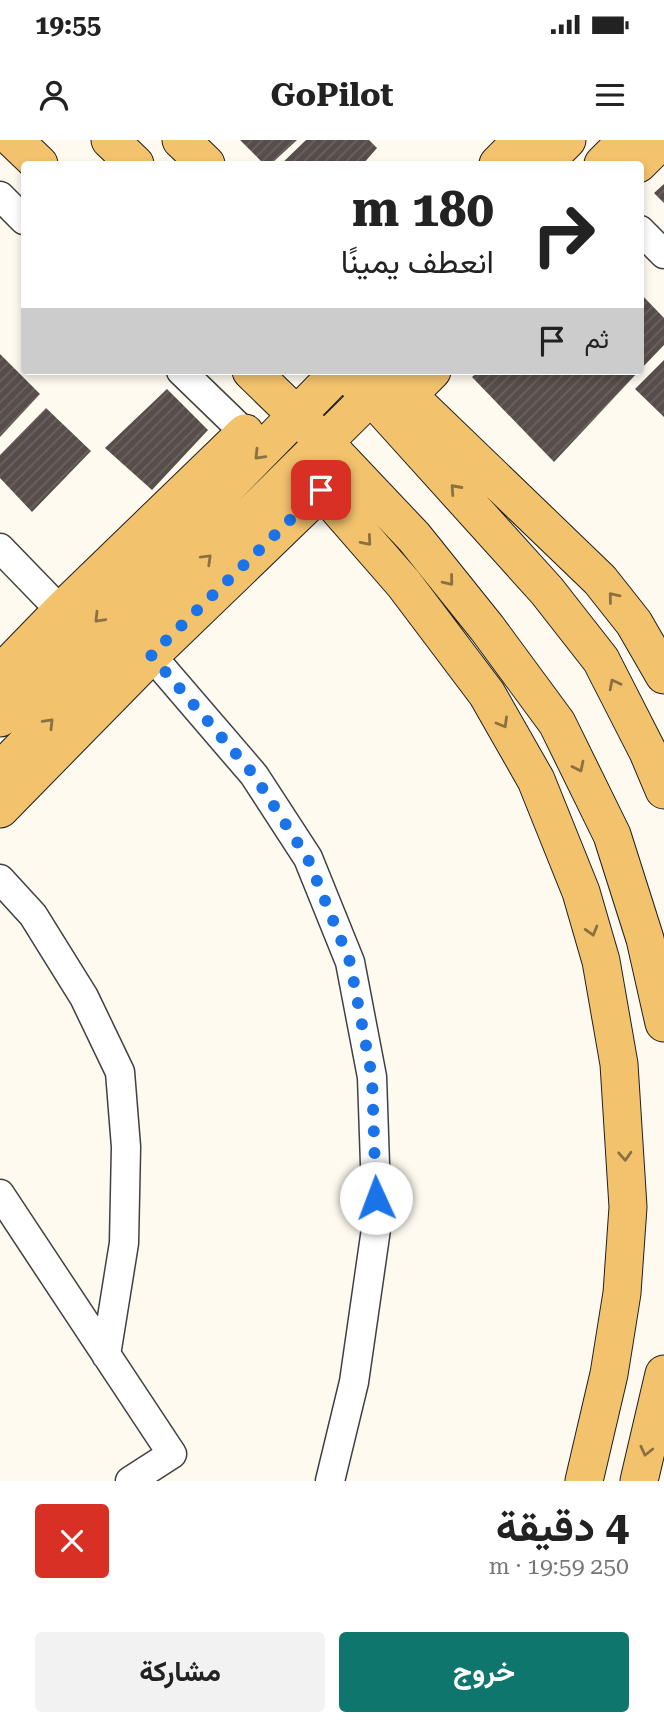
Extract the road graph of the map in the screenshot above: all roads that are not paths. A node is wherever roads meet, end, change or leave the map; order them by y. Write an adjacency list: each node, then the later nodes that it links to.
1 (14, 140): 8 (main road)
2 (110, 140): 9 (main road)
3 (181, 140): 10 (main road)
4 (522, 140): 11 (main road)
5 (567, 140): 12 (main road)
6 (627, 140): 13 (main road)
7 (662, 140): 14 (main road)
8 (36, 161)
9 (132, 161)
10 (203, 161)
11 (501, 161)
12 (546, 161)
13 (606, 161)
14 (641, 161)
15 (0, 196): 16 (street)
16 (21, 217)
17 (644, 234): 18 (street)
18 (664, 254)
19 (185, 375): 27 (street)
20 (255, 375): 26 (main road)
21 (338, 375): 26 (main road)
22 (346, 375): 25 (main road)
23 (392, 375): 25 (main road)
24 (428, 375): 33 (main road, one-way to 24)
25 (371, 397): 28 (main road); 36 (main road, one-way to 25)
26 (297, 416): 28 (main road); 34 (main road, one-way to 34)
27 (245, 433): 30 (main road)
28 (326, 443): 35 (main road, one-way to 28); 39 (main road, one-way to 39)
29 (0, 548): 30 (street)
30 (61, 611): 32 (main road)
31 (151, 655): 37 (main road); 44 (street); 45 (main road, one-way to 45)
32 (0, 674)
33 (664, 674)
34 (0, 718)
35 (0, 771)
36 (664, 790)
37 (0, 809)
38 (0, 879): 41 (street)
39 (664, 1023)
40 (0, 1194): 41 (street)
41 (106, 1356): 43 (street)
42 (664, 1374): 46 (main road, one-way to 46)
43 (130, 1481)
44 (330, 1481)
45 (584, 1481)
46 (639, 1481)

